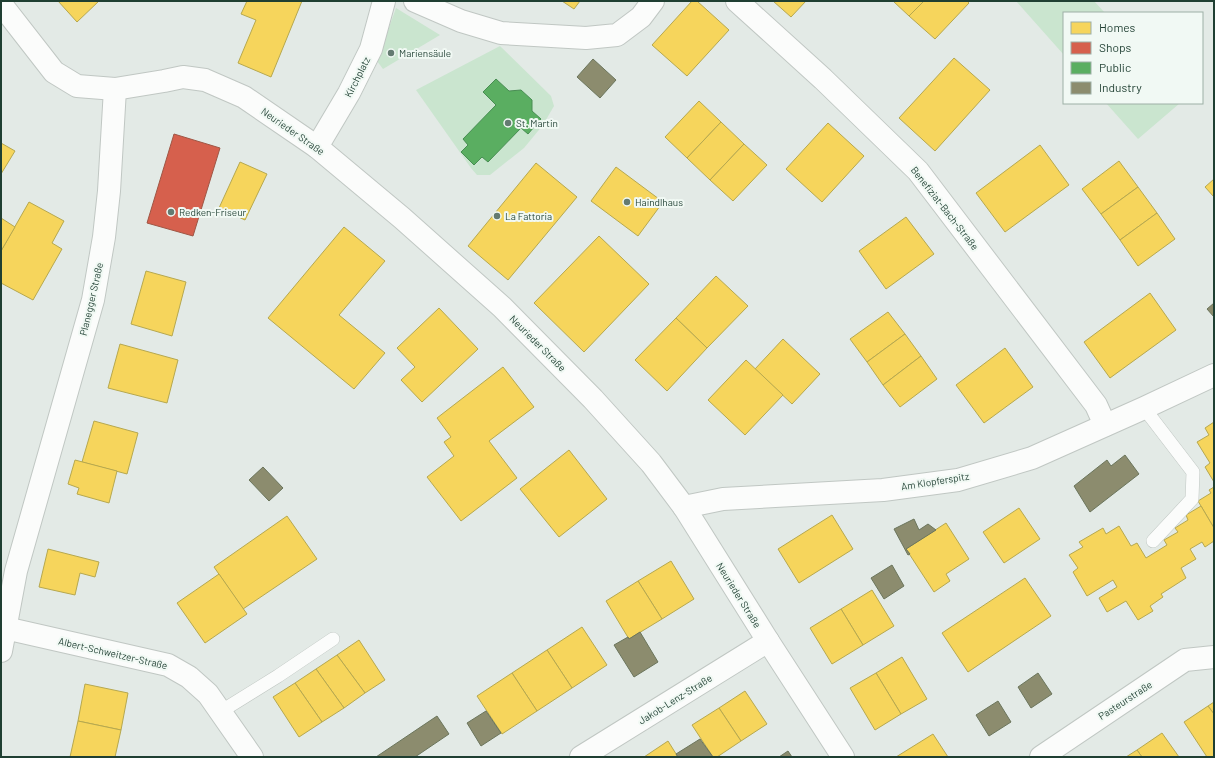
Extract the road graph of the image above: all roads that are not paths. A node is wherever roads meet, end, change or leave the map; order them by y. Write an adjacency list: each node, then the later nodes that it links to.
1 (384, 1): 7 (street, Kirchplatz)
2 (415, 1): 3 (street)
3 (653, 1)
4 (737, 1): 10 (street, Benefiziat-Bach-Straße)
5 (1, 4): 6 (street)
6 (115, 89): 7 (street, Neurieder Straße); 13 (street, Planegger Straße)
7 (317, 147): 11 (street, Neurieder Straße)
8 (1214, 375): 9 (street, Am Klopferspitz)
9 (1144, 408): 10 (street, Am Klopferspitz); 12 (lane)
10 (1105, 425): 11 (street, Am Klopferspitz)
11 (684, 507): 15 (street, Neurieder Straße)
12 (1153, 541)
13 (5, 628): 16 (street, Planegger Straße); 18 (street, Albert-Schweitzer-Straße)
14 (333, 639): 18 (lane)
15 (768, 641): 20 (street, Jakob-Lenz-Straße); 21 (street, Neurieder Straße)
16 (1, 651)
17 (1214, 657): 22 (street, Pasteurstraße)
18 (220, 712): 19 (street, Albert-Schweitzer-Straße)
19 (252, 757)
20 (581, 757)
21 (844, 757)
22 (1041, 757)

